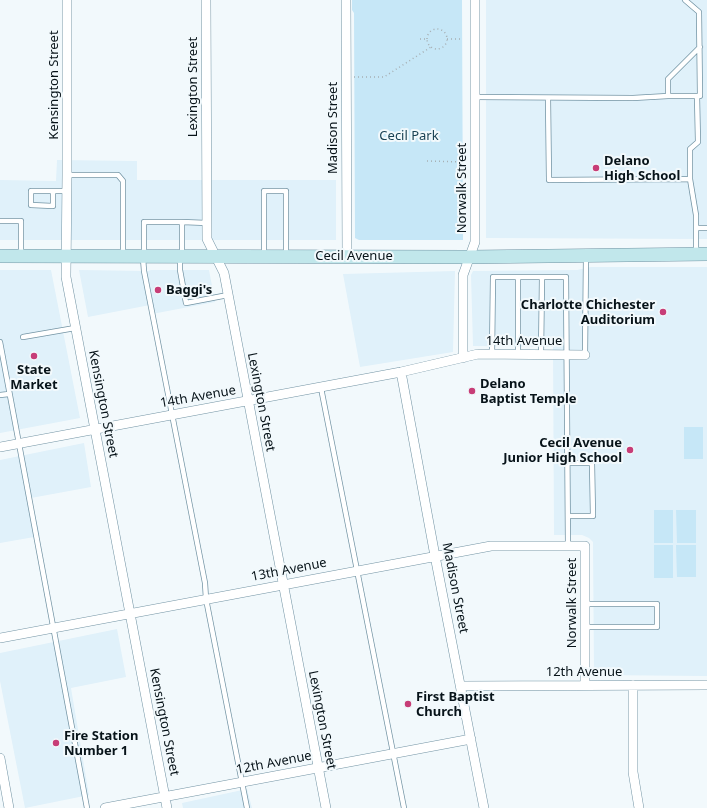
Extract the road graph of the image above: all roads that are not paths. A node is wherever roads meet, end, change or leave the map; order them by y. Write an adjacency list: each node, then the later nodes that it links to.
1 (67, 0): 11 (street, Kensington Street)
2 (206, 0): 17 (street, Lexington Street)
3 (346, 0): 30 (street, Madison Street)
4 (475, 0): 9 (street, Norwalk Street)
5 (685, 0): 6 (lane)
6 (700, 47): 7 (lane); 8 (lane)
7 (668, 96): 8 (lane); 10 (lane)
8 (697, 96): 12 (lane)
9 (475, 97): 10 (lane); 31 (street, Norwalk Street)
10 (548, 98): 12 (lane)
11 (67, 175): 14 (street, Kensington Street); 24 (lane)
12 (690, 179): 18 (lane)
13 (53, 191): 13 (lane); 14 (lane)
14 (67, 191): 23 (street, Kensington Street)
15 (0, 221): 22 (lane)
16 (182, 222): 17 (lane); 25 (lane); 26 (lane)
17 (207, 222): 27 (street, Lexington Street)
18 (696, 228): 19 (lane); 20 (lane)
19 (707, 228)
20 (701, 254): 32 (main road, Cecil Avenue)
21 (0, 256): 22 (main road, Cecil Avenue)
22 (21, 256): 23 (main road, Cecil Avenue)
23 (66, 256): 24 (main road, Cecil Avenue); 36 (street, Kensington Street)
24 (123, 256): 25 (main road, Cecil Avenue)
25 (144, 256): 26 (main road, Cecil Avenue); 50 (lane)
26 (181, 256): 27 (main road, Cecil Avenue); 35 (lane)
27 (215, 256): 28 (main road, Cecil Avenue); 35 (street, Lexington Street)
28 (264, 256): 29 (main road, Cecil Avenue); 29 (lane)
29 (286, 256): 30 (main road, Cecil Avenue)
30 (347, 256): 31 (main road, Cecil Avenue)
31 (469, 256): 32 (main road, Cecil Avenue); 44 (street, Norwalk Street)
32 (586, 256): 43 (lane)
33 (518, 277): 34 (lane); 40 (lane); 41 (lane)
34 (542, 277): 39 (lane); 42 (lane)
35 (228, 295): 49 (street, Lexington Street)
36 (76, 328): 37 (lane); 51 (street, Kensington Street)
37 (23, 337)
38 (0, 342): 47 (lane)
39 (566, 350): 42 (street, 14th Avenue); 43 (street, 14th Avenue); 54 (lane)
40 (492, 354): 41 (street, 14th Avenue); 44 (street, 14th Avenue)
41 (518, 354): 42 (street, 14th Avenue)
42 (541, 354)
43 (585, 354)
44 (463, 358): 45 (street)
45 (401, 372): 46 (street, 14th Avenue); 58 (street, Madison Street)
46 (321, 388): 49 (street, 14th Avenue); 59 (lane)
47 (9, 394): 48 (lane); 52 (lane)
48 (0, 395)
49 (248, 402): 50 (street, 14th Avenue); 60 (street, Lexington Street)
50 (171, 415): 51 (street, 14th Avenue); 61 (lane)
51 (95, 430): 52 (street, 14th Avenue); 63 (street, Kensington Street)
52 (19, 443): 53 (street, 14th Avenue); 65 (lane)
53 (0, 447)
54 (567, 463): 55 (lane); 55 (lane)
55 (568, 516): 56 (lane)
56 (568, 546): 57 (street, 13th Avenue); 58 (street, 13th Avenue)
57 (585, 546): 62 (street, Norwalk Street)
58 (435, 556): 59 (street, 13th Avenue); 70 (street, Madison Street)
59 (356, 570): 60 (street, 13th Avenue); 72 (lane)
60 (283, 584): 61 (street, 13th Avenue); 74 (street, Lexington Street)
61 (206, 599): 63 (street, 13th Avenue); 75 (lane)
62 (585, 604): 64 (street, Norwalk Street); 64 (lane)
63 (131, 613): 65 (street, 13th Avenue); 76 (street, Kensington Street)
64 (585, 627): 67 (street, Norwalk Street)
65 (54, 628): 66 (street, 13th Avenue); 78 (lane)
66 (0, 638)
67 (585, 685): 68 (street, 12th Avenue); 70 (street, 12th Avenue)
68 (633, 685): 69 (street, 12th Avenue); 85 (street)
69 (707, 685)
70 (460, 686): 71 (street, Madison Street)
71 (471, 739): 72 (street, 12th Avenue); 84 (street, Madison Street)
72 (393, 754): 74 (street, 12th Avenue); 83 (lane)
73 (0, 758): 77 (street)
74 (318, 768): 75 (street, 12th Avenue); 82 (street, Lexington Street)
75 (242, 782): 76 (street, 12th Avenue); 81 (lane)
76 (165, 797): 79 (street, 12th Avenue); 80 (street, Kensington Street)
77 (9, 808)
78 (87, 808)
79 (105, 808)
80 (167, 808)
81 (247, 808)
82 (326, 808)
83 (404, 808)
84 (484, 808)
85 (639, 808)

